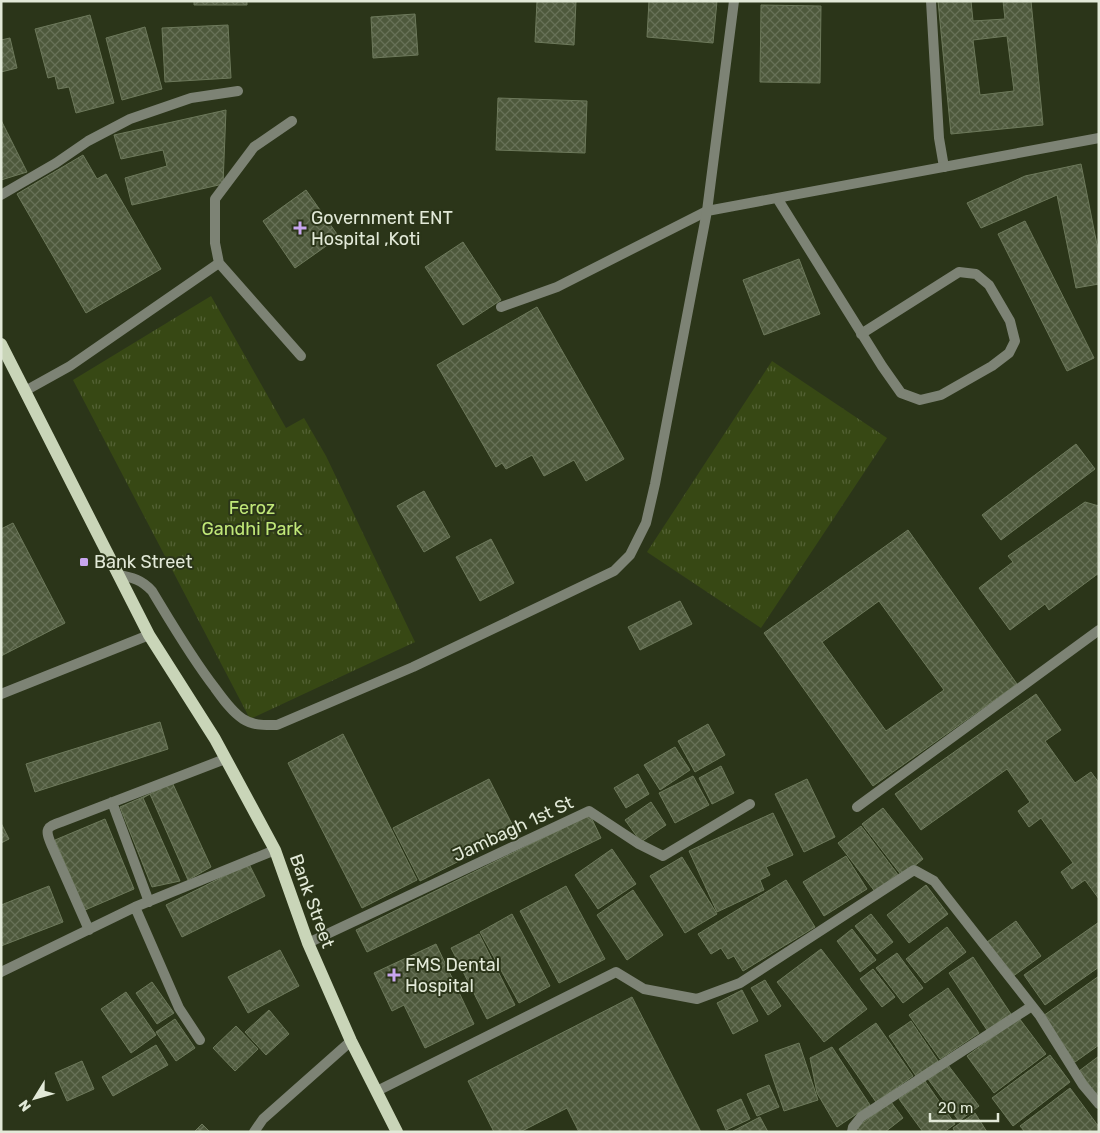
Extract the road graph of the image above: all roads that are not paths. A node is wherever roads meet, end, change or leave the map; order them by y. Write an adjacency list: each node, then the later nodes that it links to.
1 (734, 1): 9 (street)
2 (931, 1): 6 (street)
3 (238, 91): 7 (street)
4 (292, 122): 10 (street)
5 (1099, 138): 6 (street)
6 (944, 167): 8 (street)
7 (1, 195)
8 (777, 198): 9 (street); 12 (street)
9 (707, 212): 11 (street); 16 (street)
10 (219, 263): 14 (street); 15 (street)
11 (501, 307)
12 (861, 334): 12 (street)
13 (1, 344): 15 (main road, Bank Street)
14 (301, 356)
15 (26, 391): 16 (main road, Bank Street)
16 (118, 575): 18 (main road, Bank Street)
17 (1099, 630): 23 (street)
18 (149, 636): 19 (street); 20 (main road, Bank Street)
19 (1, 694)
20 (225, 759): 21 (street); 24 (main road, Bank Street)
21 (112, 802): 25 (street); 27 (street)
22 (750, 804): 28 (street, Jambagh 1st St)
23 (857, 807)
24 (275, 850): 25 (street); 28 (main road, Bank Street)
25 (149, 902): 26 (street)
26 (135, 907): 27 (street); 31 (street)
27 (89, 930): 29 (street)
28 (308, 944): 32 (main road, Bank Street)
29 (1, 972)
30 (1032, 1006): 33 (street); 34 (street); 37 (street)
31 (200, 1040)
32 (351, 1041): 33 (main road, Bank Street); 35 (street)
33 (377, 1091): 36 (main road, Bank Street)
34 (1099, 1104)
35 (254, 1132)
36 (397, 1132)
37 (852, 1132)

